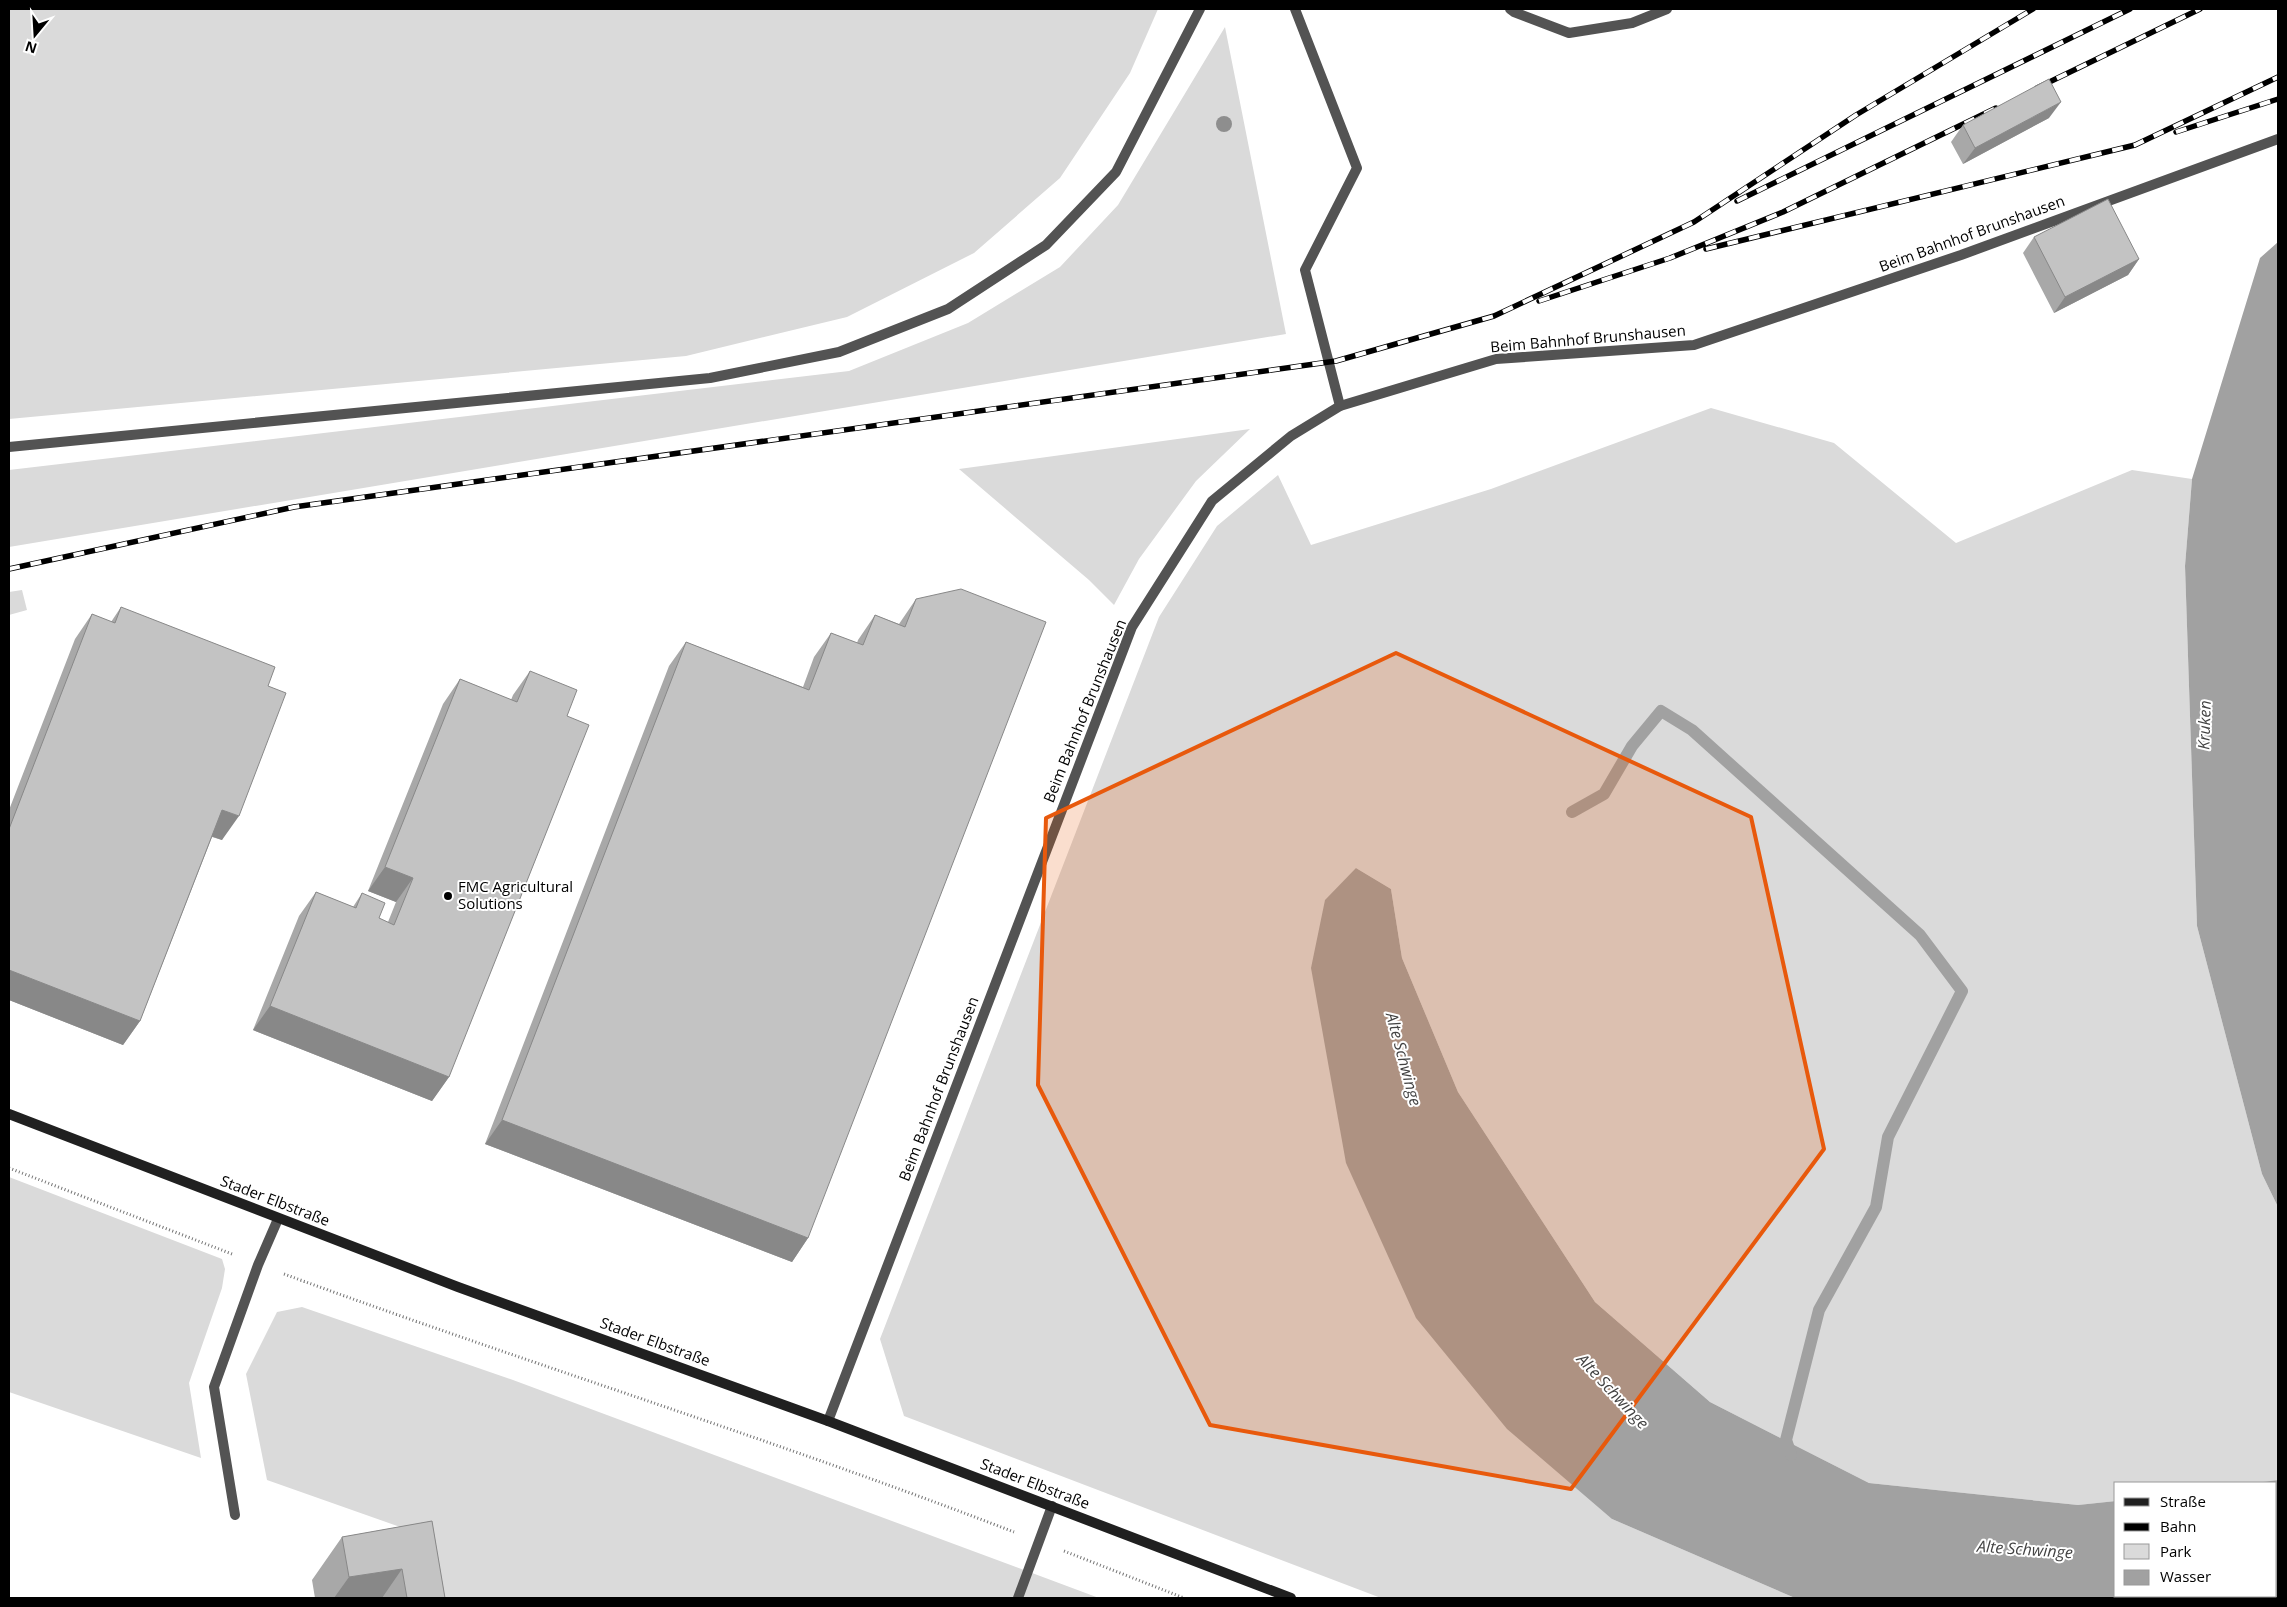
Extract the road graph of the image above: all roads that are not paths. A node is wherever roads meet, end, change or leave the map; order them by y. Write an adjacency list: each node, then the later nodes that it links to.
1 (1200, 9): 7 (street)
2 (1295, 9): 6 (street)
3 (1510, 9): 4 (street)
4 (1667, 9)
5 (2278, 139): 6 (street, Beim Bahnhof Brunshausen)
6 (1340, 406): 10 (street, Beim Bahnhof Brunshausen)
7 (9, 447)
8 (9, 1114): 9 (street, Stader Elbstraße)
9 (278, 1219): 10 (street, Stader Elbstraße); 12 (street)
10 (828, 1421): 11 (street, Stader Elbstraße)
11 (1052, 1506): 13 (street); 14 (street, Stader Elbstraße)
12 (235, 1514)
13 (1018, 1598)
14 (1290, 1598)

